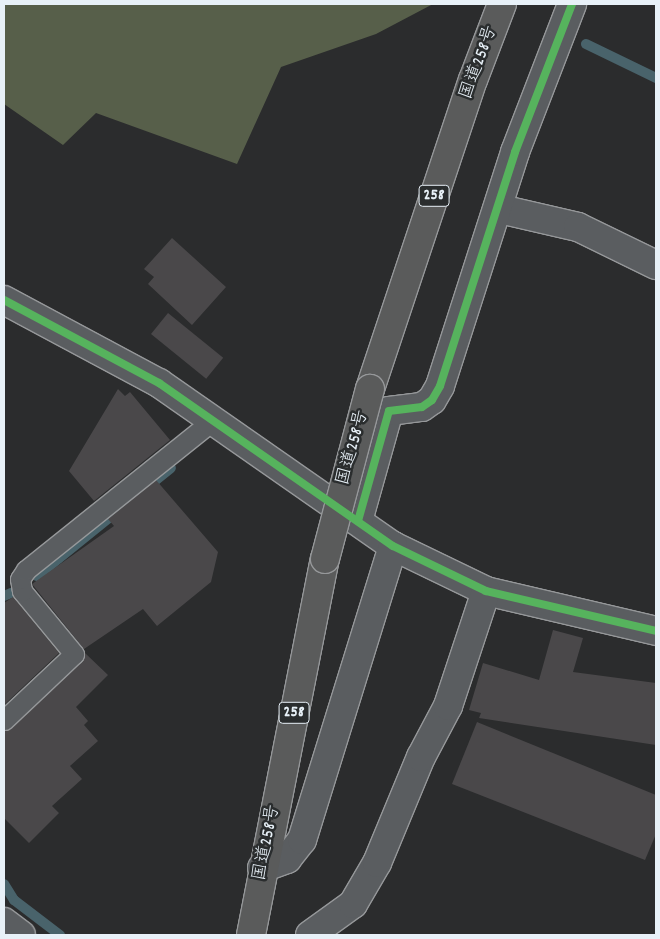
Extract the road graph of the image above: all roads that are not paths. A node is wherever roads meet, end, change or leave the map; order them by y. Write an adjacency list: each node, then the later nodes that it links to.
1 (502, 4): 12 (highway, 国道258号 / 258, bridge)
2 (572, 4): 3 (street)
3 (500, 209): 4 (street); 7 (street)
4 (656, 265)
5 (4, 300): 6 (street)
6 (213, 420): 7 (street); 11 (lane)
7 (358, 521): 8 (street)
8 (393, 546): 9 (street); 12 (street)
9 (486, 591): 10 (street); 16 (street)
10 (656, 631)
11 (4, 720)
12 (262, 868): 14 (highway, 国道258号 / 258)
13 (4, 922): 15 (street)
14 (251, 933)
15 (21, 935)
16 (310, 935)

